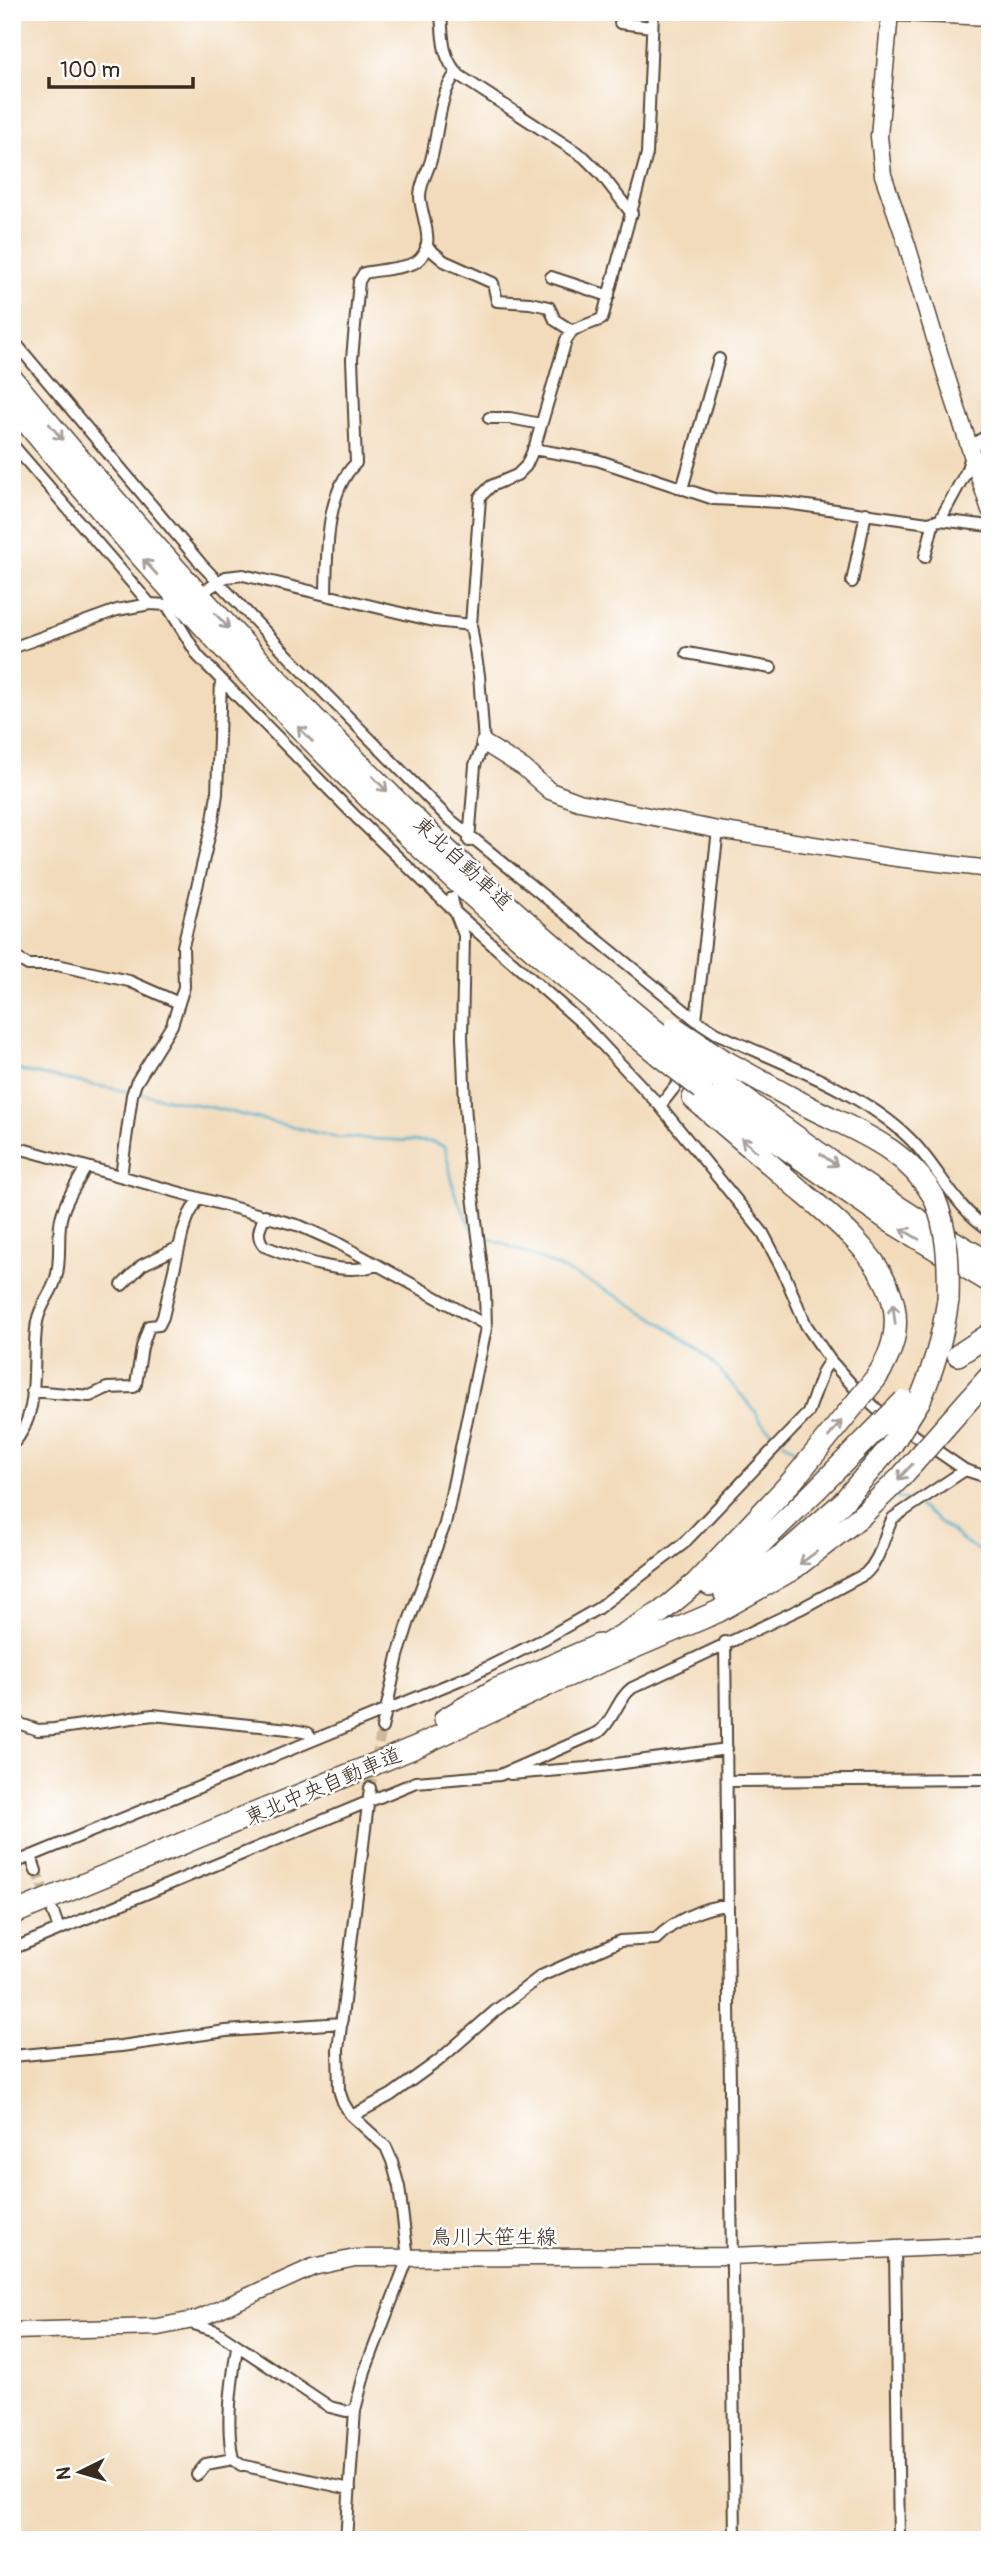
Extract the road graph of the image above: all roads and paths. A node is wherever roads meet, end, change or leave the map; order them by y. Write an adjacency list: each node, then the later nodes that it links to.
1 (441, 12): 8 (street)
2 (653, 12): 7 (street)
3 (878, 12): 4 (street)
4 (890, 13): 5 (street); 23 (street)
5 (990, 17)
6 (620, 23): 7 (street)
7 (652, 27): 9 (street)
8 (456, 73): 9 (street); 10 (street)
9 (632, 214): 12 (street)
10 (426, 246): 13 (street); 33 (street)
11 (551, 277): 12 (street)
12 (609, 296): 13 (street)
13 (572, 331): 19 (street)
14 (12, 339): 30 (street)
15 (719, 359): 24 (street)
16 (12, 379): 50 (highway, 東北自動車道, one-way to 50)
17 (12, 405): 50 (highway, 東北自動車道, one-way to 17)
18 (489, 418): 19 (street)
19 (541, 424): 22 (street)
20 (990, 434): 23 (street)
21 (12, 444): 34 (street)
22 (533, 449): 24 (street); 35 (street)
23 (971, 457): 25 (street); 27 (street)
24 (682, 489): 26 (street)
25 (990, 510)
26 (866, 513): 27 (street); 31 (street)
27 (937, 521): 28 (street); 29 (street)
28 (990, 527)
29 (925, 557)
30 (219, 582): 32 (street); 33 (street); 42 (street)
31 (852, 582)
32 (206, 590)
33 (326, 594): 35 (street)
34 (150, 604): 36 (street); 39 (street)
35 (471, 625): 40 (street)
36 (12, 648)
37 (687, 653): 38 (street)
38 (771, 668)
39 (221, 680): 45 (street); 47 (street)
40 (484, 743): 41 (street); 42 (street)
41 (718, 830): 43 (street); 48 (street)
42 (469, 840): 48 (street)
43 (990, 869)
44 (452, 898): 45 (street)
45 (455, 912): 52 (street); 64 (street)
46 (12, 952): 47 (street)
47 (178, 1003): 55 (street)
48 (696, 1020): 49 (street)
49 (716, 1033): 52 (street); 58 (street)
50 (664, 1048): 51 (highway); 51 (highway, 東北自動車道, bridge)
51 (708, 1081): 60 (highway, 東北自動車道, one-way to 60); 62 (highway, 東北自動車道, one-way to 51); 70 (highway, bridge); 75 (highway, one-way to 51, bridge)
52 (660, 1106): 67 (street)
53 (12, 1148): 54 (street)
54 (86, 1167): 55 (street); 69 (street)
55 (121, 1176): 56 (street)
56 (198, 1199): 57 (street); 59 (street)
57 (265, 1216): 61 (street); 61 (street)
58 (990, 1230)
59 (179, 1247): 63 (street); 69 (street)
60 (990, 1263)
61 (376, 1265): 64 (street)
62 (990, 1282)
63 (122, 1285)
64 (486, 1325): 76 (street)
65 (990, 1334): 66 (highway)
66 (958, 1355)
67 (830, 1360): 72 (street); 76 (street)
68 (990, 1377): 75 (highway, one-way to 75, bridge)
69 (32, 1391): 71 (street)
70 (912, 1398): 75 (highway, bridge); 75 (highway, bridge)
71 (12, 1445)
72 (965, 1470): 73 (street); 74 (street)
73 (990, 1478)
74 (725, 1642): 81 (street); 82 (street)
75 (626, 1643): 78 (highway, 東北中央自動車道)
76 (385, 1711): 79 (street); 80 (street)
77 (12, 1721): 80 (street)
78 (447, 1726): 91 (highway, 東北中央自動車道); 93 (highway, 東北中央自動車道)
79 (382, 1728)
80 (313, 1740): 87 (street)
81 (727, 1749): 82 (street); 84 (street)
82 (500, 1775): 86 (street)
83 (990, 1779): 84 (street)
84 (727, 1781): 90 (street)
85 (370, 1788): 86 (street)
86 (369, 1801): 94 (street); 96 (street)
87 (31, 1856): 88 (street); 89 (street)
88 (12, 1864)
89 (36, 1871)
90 (728, 1905): 98 (street); 101 (street)
91 (12, 1907)
92 (53, 1912): 94 (street)
93 (12, 1914)
94 (59, 1929): 95 (street)
95 (12, 1949)
96 (342, 2023): 97 (street); 98 (street)
97 (12, 2056)
98 (352, 2116): 102 (street)
99 (990, 2245): 100 (street, 鳥川大笹生線)
100 (895, 2249): 101 (street, 鳥川大笹生線); 112 (street)
101 (732, 2256): 102 (street, 鳥川大笹生線); 111 (street)
102 (408, 2258): 103 (street, 鳥川大笹生線); 106 (street)
103 (188, 2322): 104 (street, 鳥川大笹生線); 105 (street)
104 (12, 2331)
105 (237, 2347): 106 (street); 107 (street)
106 (355, 2410): 109 (street)
107 (233, 2459): 108 (street); 109 (street)
108 (197, 2475)
109 (350, 2489): 110 (street)
110 (346, 2540)
111 (735, 2540)
112 (899, 2540)

